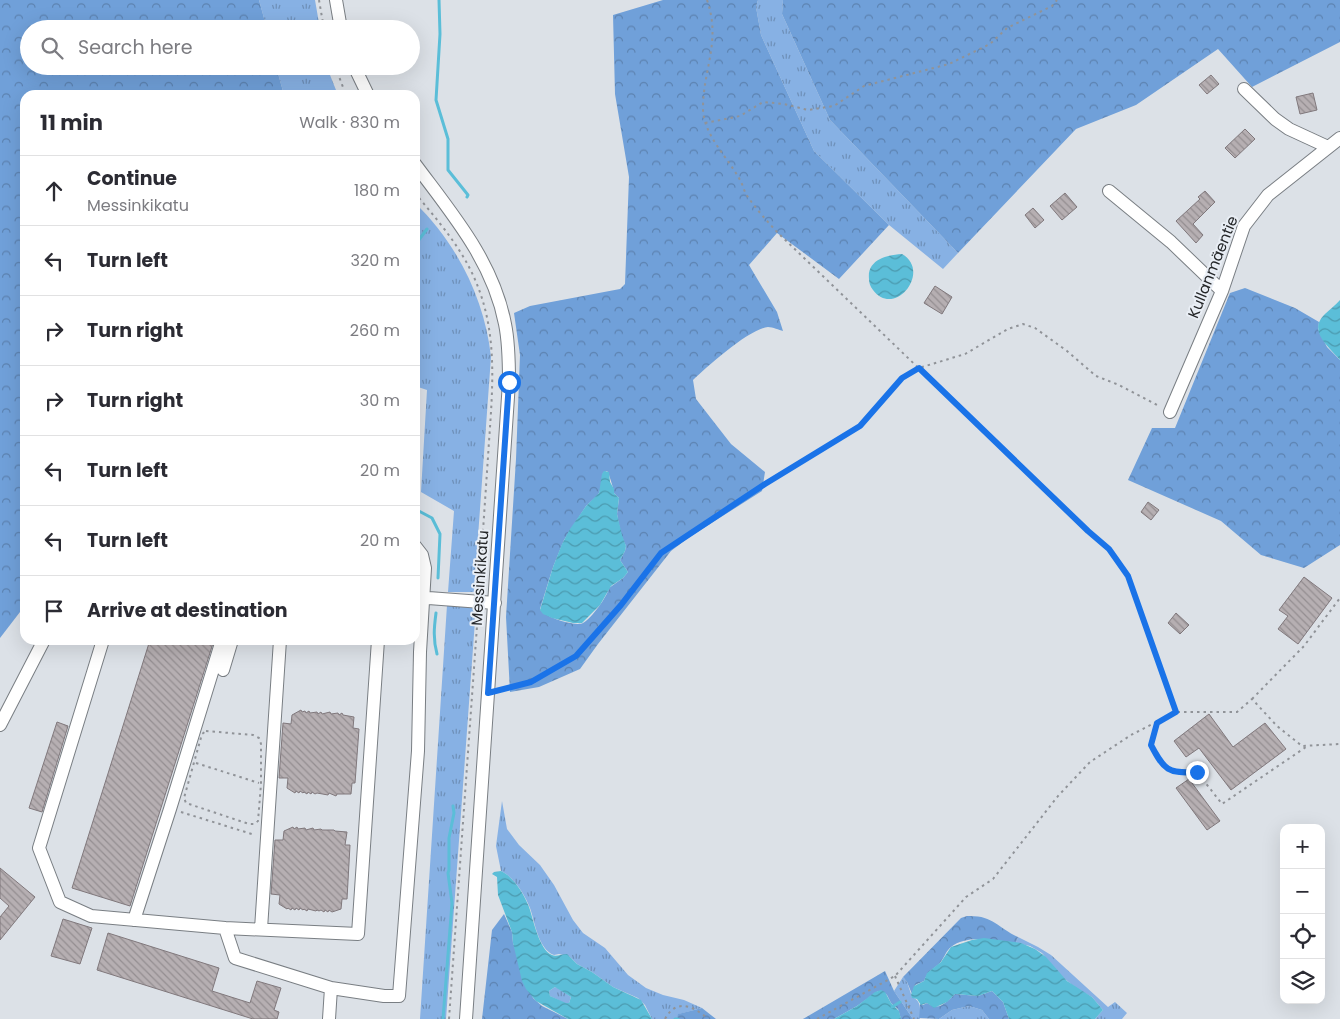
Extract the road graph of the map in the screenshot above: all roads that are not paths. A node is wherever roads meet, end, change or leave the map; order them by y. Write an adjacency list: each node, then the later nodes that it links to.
1 (336, 0): 2 (street)
2 (339, 20)
3 (358, 75): 5 (street)
4 (1244, 89): 7 (street)
5 (366, 90)
6 (1340, 138): 7 (street, Kullanmäentie)
7 (1328, 147): 10 (street, Kullanmäentie)
8 (420, 171): 15 (street, Messinkikatu)
9 (1109, 191): 10 (street)
10 (1222, 291): 11 (street, Kullanmäentie)
11 (1170, 412)
12 (420, 554): 13 (street)
13 (420, 590)
14 (420, 597): 15 (street)
15 (495, 604): 30 (street, Messinkikatu)
16 (41, 645): 24 (street)
17 (101, 645): 25 (street)
18 (220, 645): 25 (street)
19 (230, 645): 23 (street)
20 (280, 645): 27 (street)
21 (378, 645): 27 (street)
22 (420, 645): 28 (street)
23 (223, 670)
24 (0, 725)
25 (134, 920): 26 (street)
26 (225, 928): 27 (street); 28 (street)
27 (261, 929)
28 (331, 988): 29 (street)
29 (328, 1019)
30 (466, 1019)

